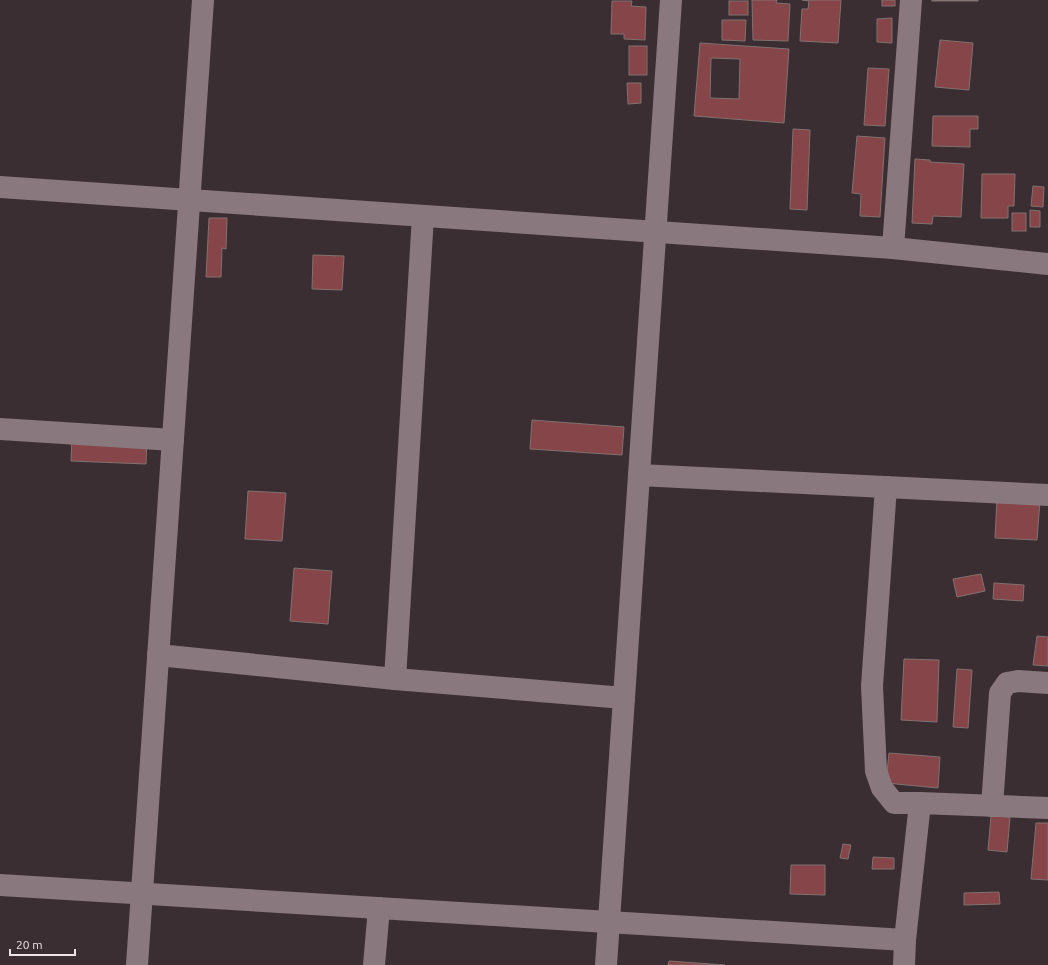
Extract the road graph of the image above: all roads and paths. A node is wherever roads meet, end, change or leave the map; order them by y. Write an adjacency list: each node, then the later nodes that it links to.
1 (203, 0): 5 (street)
2 (671, 0): 7 (street)
3 (911, 0): 8 (street)
4 (0, 187): 5 (street)
5 (189, 200): 6 (street); 11 (street)
6 (423, 216): 7 (street); 16 (street)
7 (656, 232): 8 (street); 12 (street)
8 (894, 248): 9 (street)
9 (1048, 264)
10 (0, 429): 11 (street)
11 (173, 440): 15 (street)
12 (639, 475): 13 (street); 18 (street)
13 (886, 487): 14 (street); 19 (street)
14 (1048, 494)
15 (158, 655): 16 (street); 23 (street)
16 (395, 679): 18 (street)
17 (1048, 683): 20 (street)
18 (624, 698): 25 (street)
19 (920, 803): 20 (street); 26 (street)
20 (992, 806): 21 (street)
21 (1048, 808)
22 (0, 885): 23 (street)
23 (142, 894): 24 (street); 27 (street)
24 (379, 908): 25 (street); 28 (street)
25 (609, 922): 26 (street); 29 (street)
26 (905, 940): 30 (street)
27 (136, 965)
28 (374, 965)
29 (606, 965)
30 (904, 965)

